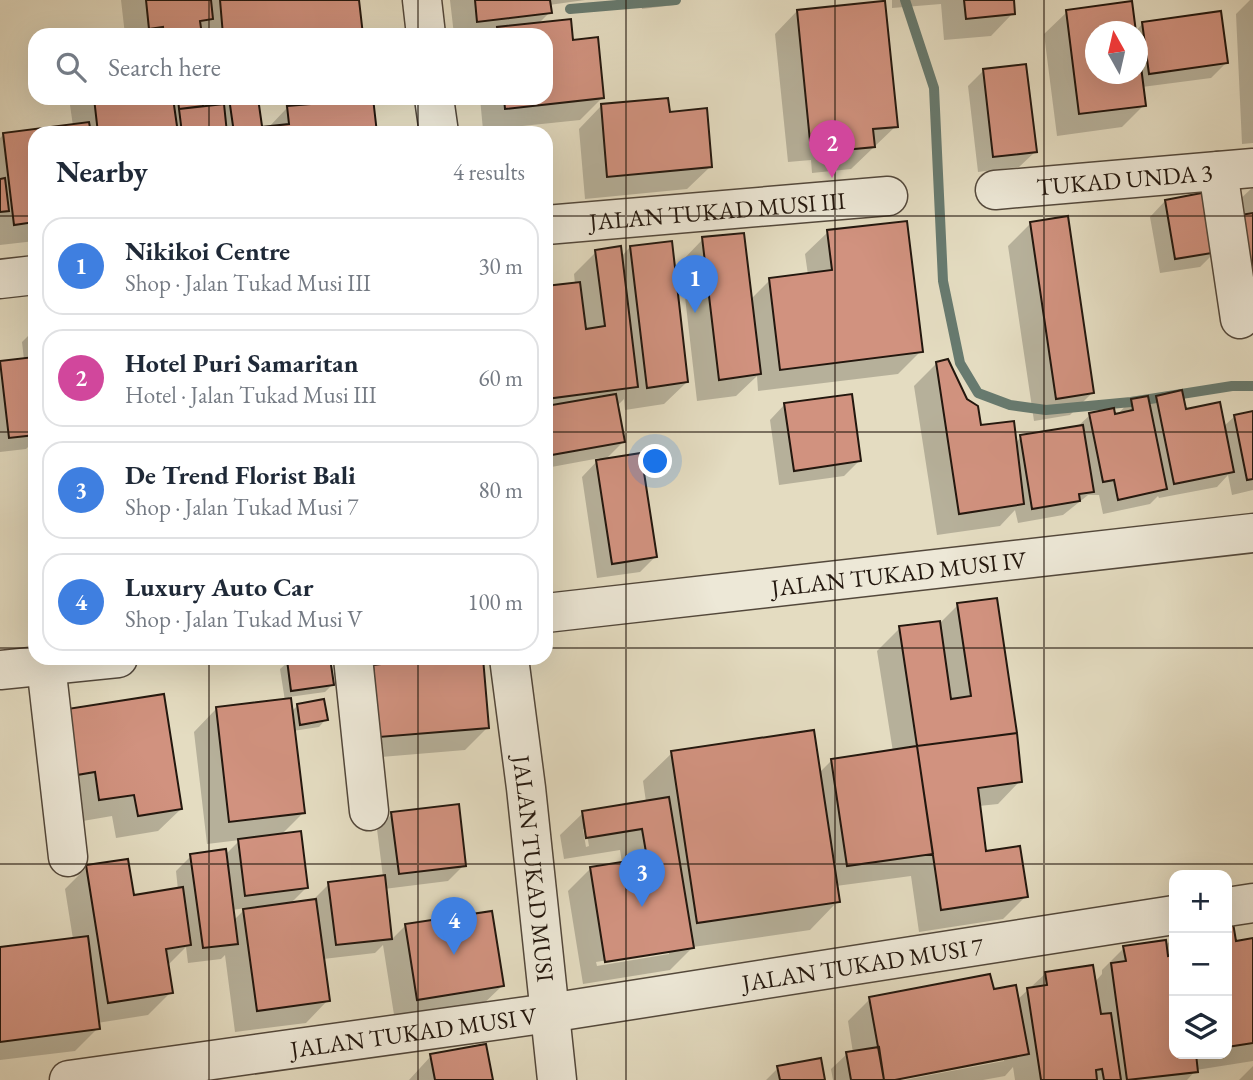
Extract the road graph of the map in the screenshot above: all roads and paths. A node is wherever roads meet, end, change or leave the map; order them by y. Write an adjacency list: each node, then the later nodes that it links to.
1 (422, 0): 2 (street)
2 (425, 28)
3 (435, 105): 4 (street)
4 (438, 126)
5 (1236, 169): 6 (street, TUKAD UNDA 3); 11 (street)
6 (995, 190)
7 (888, 196): 8 (street, JALAN TUKAD MUSI III)
8 (553, 224)
9 (28, 276): 10 (street)
10 (0, 279)
11 (1240, 319)
12 (1253, 533): 13 (street, JALAN TUKAD MUSI IV)
13 (553, 612)
14 (55, 665): 17 (street)
15 (354, 665): 19 (street)
16 (510, 665): 24 (street, JALAN TUKAD MUSI)
17 (46, 666): 18 (street); 20 (street)
18 (0, 670)
19 (369, 811)
20 (68, 857)
21 (1253, 903): 22 (street)
22 (1232, 906)
23 (1169, 916): 24 (street, JALAN TUKAD MUSI 7)
24 (549, 1013): 25 (street, JALAN TUKAD MUSI V); 26 (street, JALAN TUKAD MUSI)
25 (69, 1080)
26 (557, 1080)

